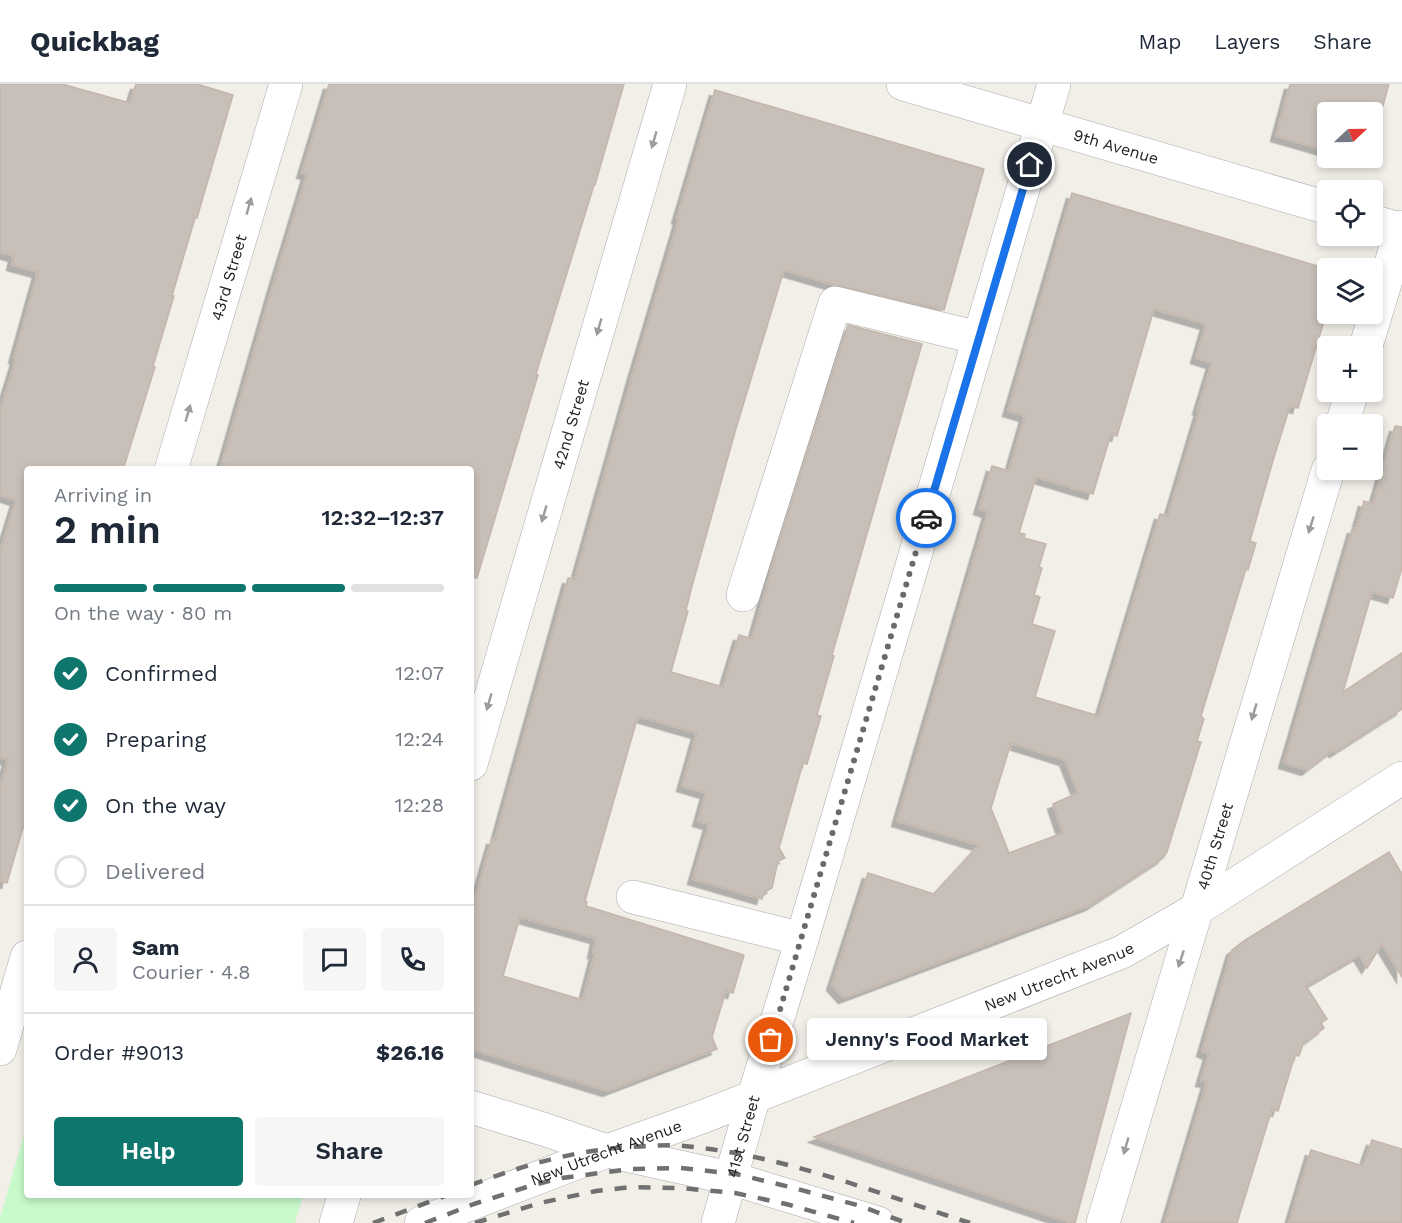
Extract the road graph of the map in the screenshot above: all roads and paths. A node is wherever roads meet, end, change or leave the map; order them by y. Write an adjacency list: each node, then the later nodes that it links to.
1 (286, 84): 10 (street, 43rd Street, one-way to 1)
2 (670, 84): 13 (street, 42nd Street, one-way to 13)
3 (903, 84): 5 (street, 9th Avenue)
4 (1054, 84): 5 (street, 41st Street)
5 (1042, 124): 6 (street, 9th Avenue); 9 (street, 41st Street)
6 (1317, 205)
7 (1394, 227): 8 (street)
8 (1368, 336)
9 (979, 338): 12 (street); 17 (street, 41st Street)
10 (172, 466)
11 (1325, 480): 16 (street, 40th Street, one-way to 16)
12 (743, 596)
13 (474, 754)
14 (1402, 778): 16 (street, New Utrecht Avenue)
15 (633, 897): 17 (street)
16 (1197, 909): 20 (street, New Utrecht Avenue); 29 (street, 40th Street, one-way to 29)
17 (802, 939): 20 (street, 41st Street)
18 (19, 970): 19 (street)
19 (0, 1049)
20 (754, 1096): 22 (street, New Utrecht Avenue); 23 (street, 41st Street)
21 (474, 1108): 22 (street)
22 (607, 1151): 23 (street); 26 (street, New Utrecht Avenue)
23 (730, 1178): 27 (street, 41st Street); 28 (street)
24 (343, 1198): 25 (street)
25 (336, 1223)
26 (421, 1223)
27 (718, 1223)
28 (878, 1223)
29 (1103, 1223)

